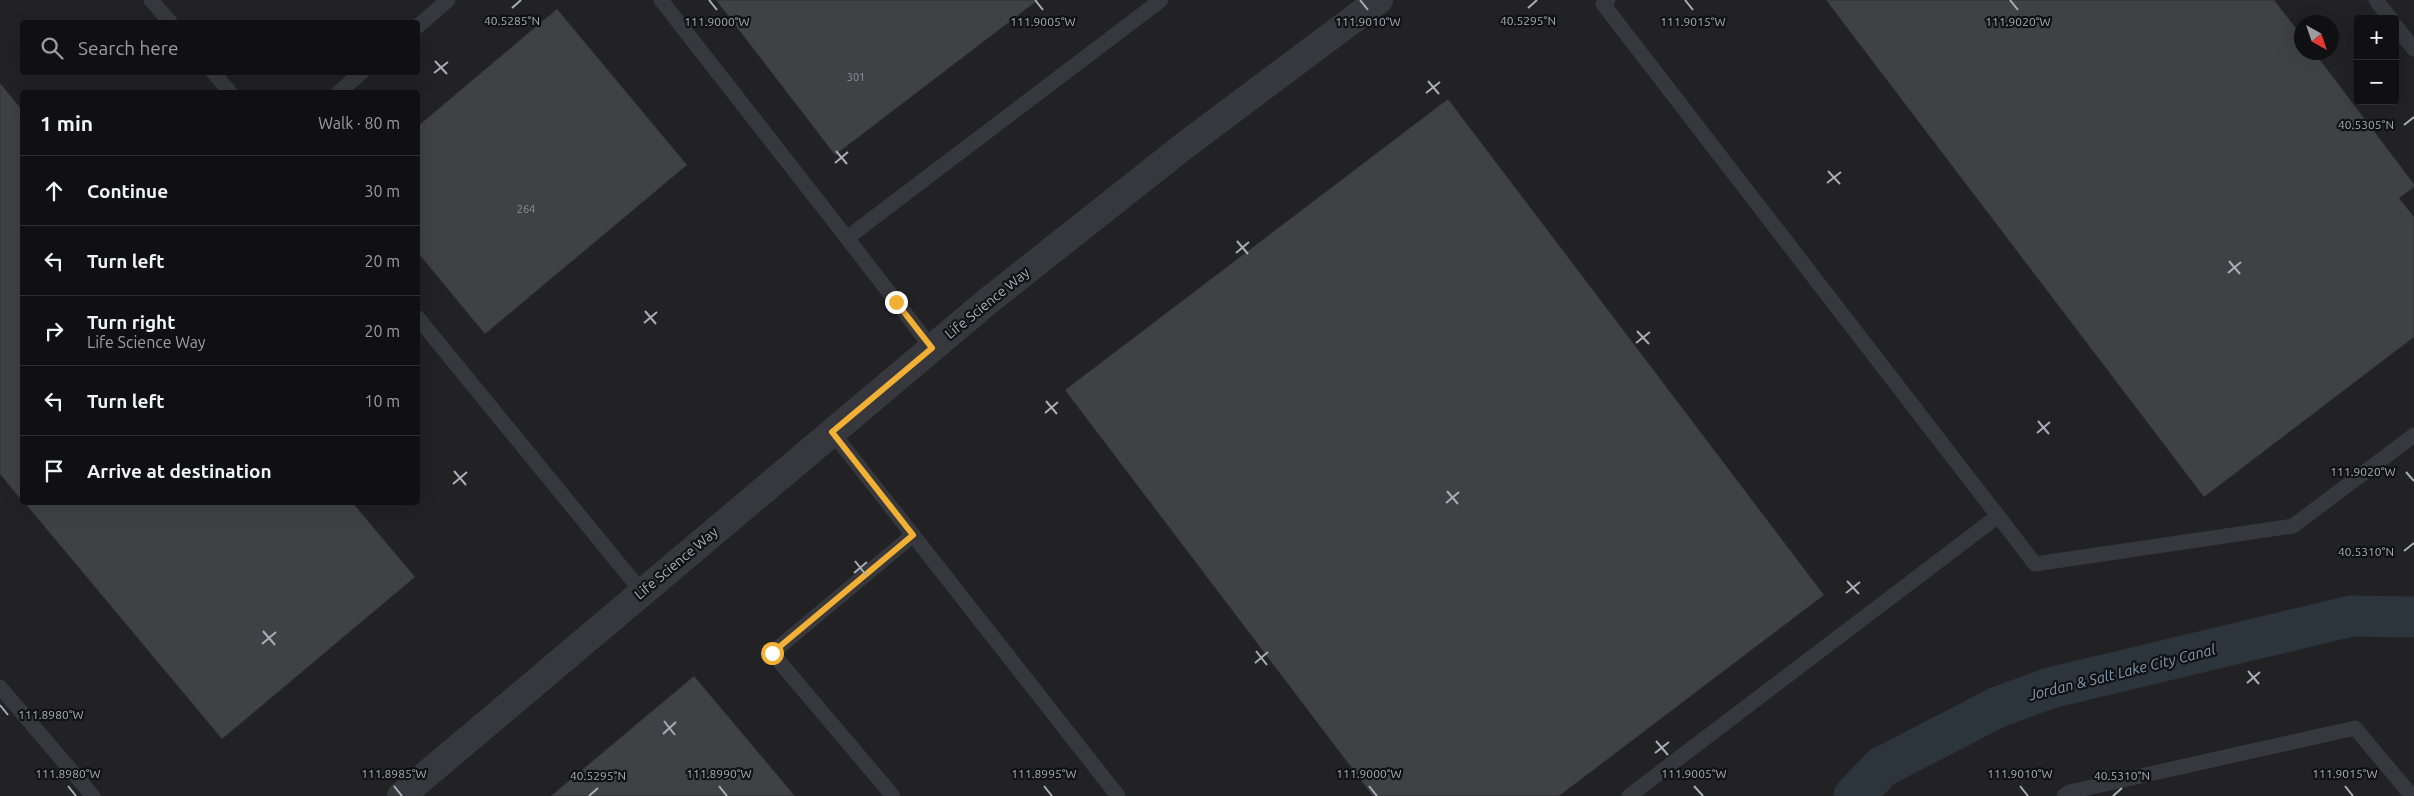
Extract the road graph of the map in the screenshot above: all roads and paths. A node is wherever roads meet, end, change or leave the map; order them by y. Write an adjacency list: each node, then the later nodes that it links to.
1 (151, 0): 9 (lane)
2 (448, 0): 10 (lane)
3 (661, 0): 17 (lane)
4 (1161, 0): 17 (lane)
5 (1379, 0): 19 (street, Life Science Way)
6 (2376, 0): 8 (lane)
7 (1603, 1): 22 (lane)
8 (2387, 15)
9 (168, 20)
10 (420, 24)
11 (2399, 30): 12 (lane)
12 (2414, 49)
13 (216, 75): 15 (lane)
14 (359, 75): 16 (lane)
15 (228, 90)
16 (341, 90)
17 (847, 238): 19 (lane)
18 (420, 320): 24 (lane)
19 (932, 348): 20 (street, Life Science Way)
20 (832, 432): 23 (lane); 24 (street, Life Science Way)
21 (2414, 435): 22 (lane)
22 (1998, 516): 30 (lane)
23 (913, 535): 28 (lane); 29 (lane)
24 (642, 592): 27 (street, Life Science Way)
25 (0, 687): 26 (lane)
26 (93, 796)
27 (401, 796)
28 (893, 796)
29 (1118, 796)
30 (1629, 796)
31 (2064, 796): 32 (lane)
32 (2412, 796)

